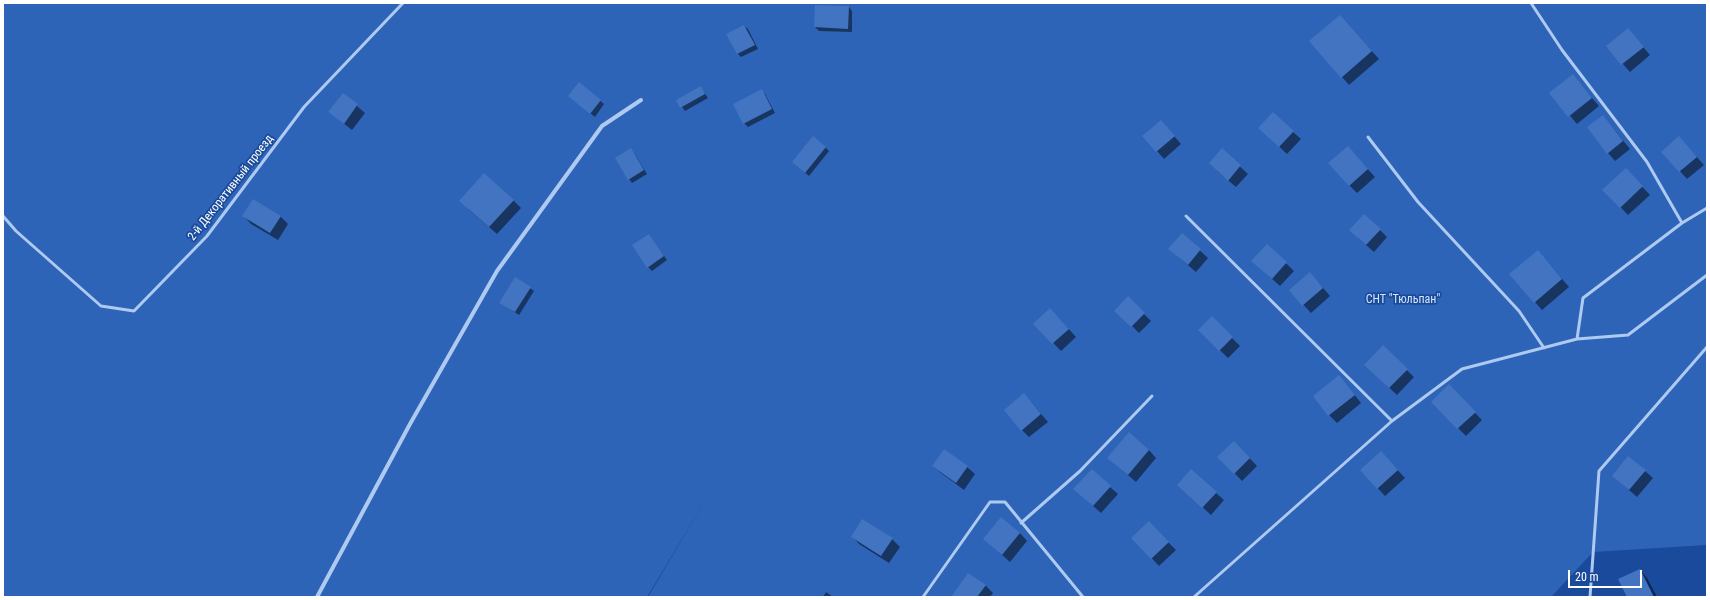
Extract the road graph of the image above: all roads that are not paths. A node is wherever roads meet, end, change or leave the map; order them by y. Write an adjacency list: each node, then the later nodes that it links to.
1 (403, 3): 6 (lane, 2-й Декоративный проезд)
2 (1531, 3): 8 (lane)
3 (641, 100): 16 (street)
4 (1368, 137): 12 (lane)
5 (1707, 208): 8 (lane)
6 (3, 216)
7 (1186, 216): 14 (lane)
8 (1682, 223): 10 (lane)
9 (1707, 275): 10 (lane)
10 (1577, 339): 12 (lane)
11 (1707, 347): 20 (lane)
12 (1544, 348): 14 (lane)
13 (1152, 396): 15 (lane)
14 (1392, 421): 19 (lane)
15 (1021, 523): 17 (lane); 18 (lane)
16 (317, 597)
17 (923, 597)
18 (1083, 597)
19 (1194, 597)
20 (1590, 597)

